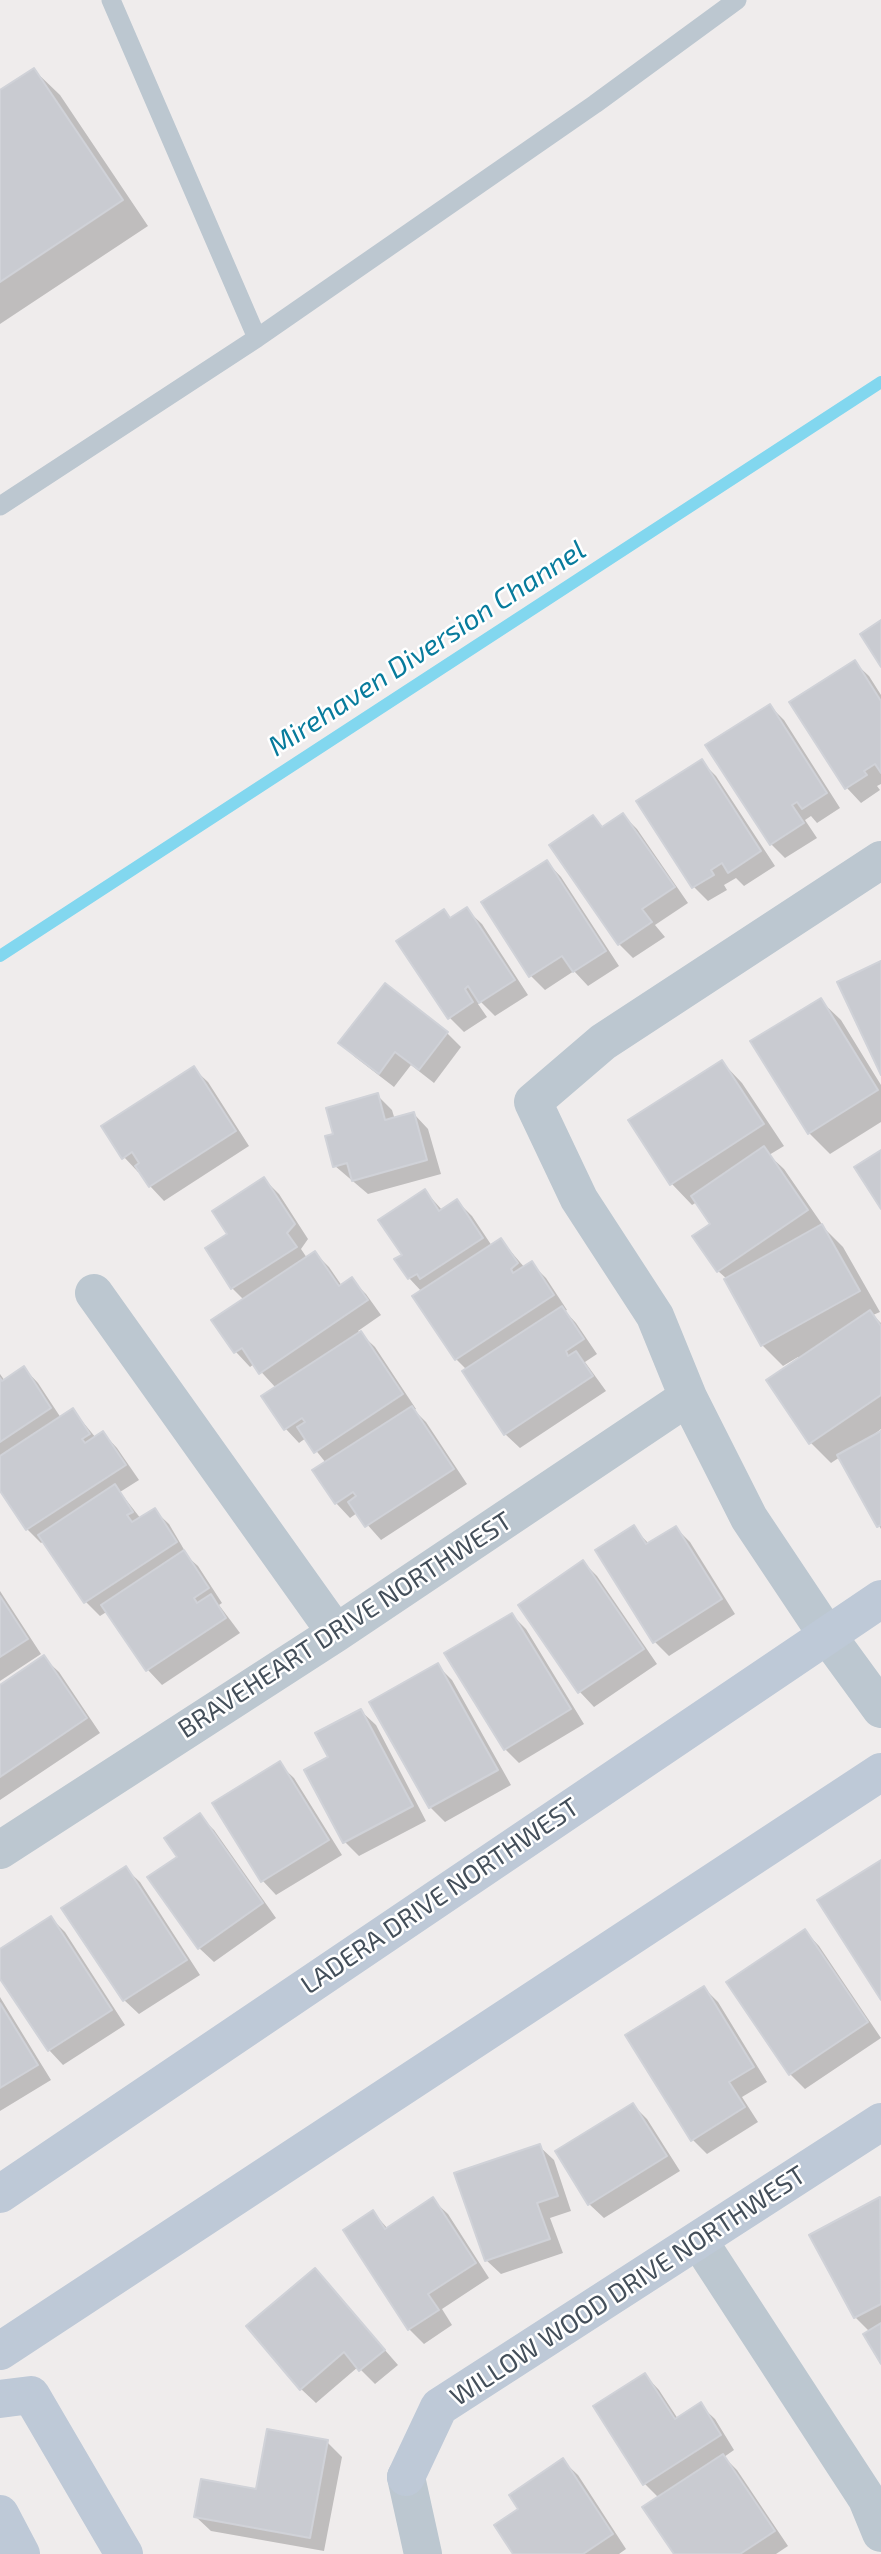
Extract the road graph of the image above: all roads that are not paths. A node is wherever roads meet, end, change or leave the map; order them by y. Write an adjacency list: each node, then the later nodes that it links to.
1 (111, 0): 3 (lane)
2 (737, 0): 3 (lane)
3 (257, 338): 4 (lane)
4 (0, 506)
5 (881, 860): 7 (street)
6 (94, 1293): 9 (street)
7 (688, 1397): 9 (street, BRAVEHEART DRIVE NORTHWEST); 10 (street)
8 (881, 1599): 10 (main road, LADERA DRIVE NORTHWEST)
9 (336, 1633): 13 (street, BRAVEHEART DRIVE NORTHWEST)
10 (827, 1634): 11 (street); 15 (main road, LADERA DRIVE NORTHWEST)
11 (881, 1709)
12 (881, 1772): 17 (main road)
13 (0, 1850)
14 (881, 2122): 16 (main road, WILLOW WOOD DRIVE NORTHWEST)
15 (0, 2194)
16 (699, 2242): 19 (main road, WILLOW WOOD DRIVE NORTHWEST); 21 (street)
17 (0, 2351)
18 (0, 2399): 23 (main road)
19 (407, 2477): 24 (street)
20 (0, 2514): 22 (main road)
21 (881, 2533)
22 (22, 2554)
23 (124, 2554)
24 (422, 2554)

